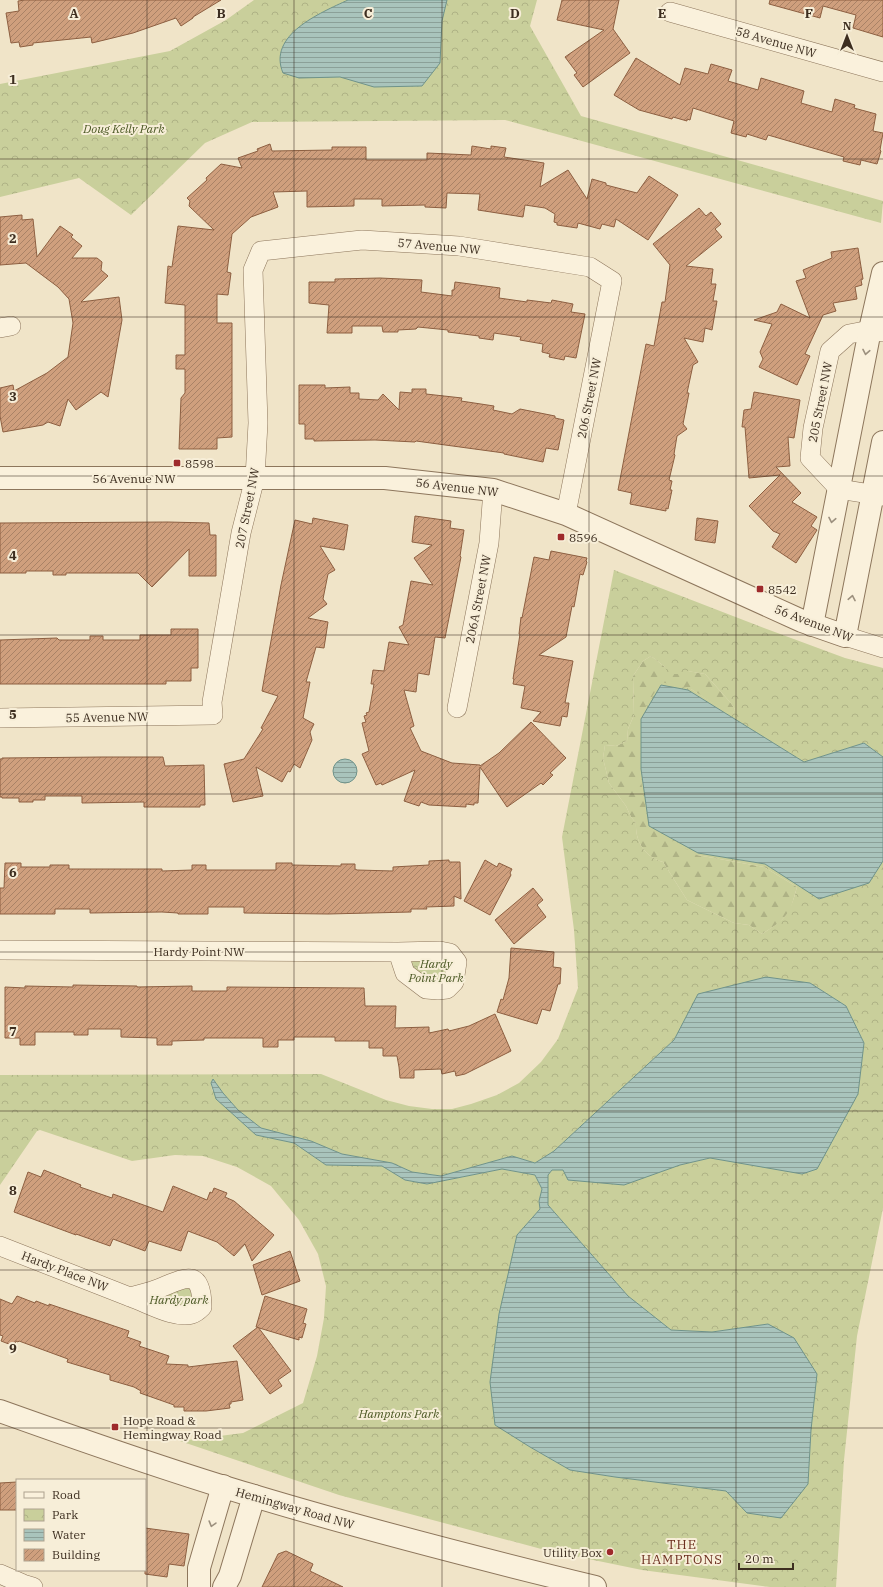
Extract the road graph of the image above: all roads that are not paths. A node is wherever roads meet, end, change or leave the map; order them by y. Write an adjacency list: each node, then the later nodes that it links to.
1 (670, 12): 2 (street, 58 Avenue NW)
2 (883, 72)
3 (261, 251): 5 (street, 57 Avenue NW); 9 (street, 207 Street NW)
4 (883, 273): 6 (street)
5 (612, 281): 13 (street, 206 Street NW)
6 (877, 331): 10 (street, one-way to 10); 10 (street, 205 Street NW)
7 (883, 442): 12 (street)
8 (0, 478): 9 (street, 56 Avenue NW)
9 (255, 478): 11 (street, 56 Avenue NW); 18 (street, 207 Street NW)
10 (838, 489): 12 (street); 14 (street, one-way to 14)
11 (493, 490): 13 (street, 56 Avenue NW); 17 (street, 206A Street NW)
12 (878, 495): 15 (street, one-way to 12)
13 (566, 514): 14 (street, 56 Avenue NW)
14 (812, 625): 15 (street, 56 Avenue NW)
15 (845, 636): 16 (street, 56 Avenue NW)
16 (883, 648)
17 (457, 708)
18 (213, 715): 19 (street, 55 Avenue NW)
19 (0, 718)
20 (0, 950): 21 (street, Hardy Point NW)
21 (398, 952)
22 (0, 1246): 23 (street, Hardy Place NW)
23 (130, 1297)
24 (0, 1411): 25 (street, Hemingway Road NW)
25 (223, 1486): 26 (street, Hemingway Road NW); 29 (street, one-way to 29)
26 (254, 1496): 30 (street); 31 (street, Hemingway Road NW)
27 (0, 1574): 28 (street)
28 (33, 1587)
29 (198, 1587)
30 (224, 1587)
31 (595, 1587)

